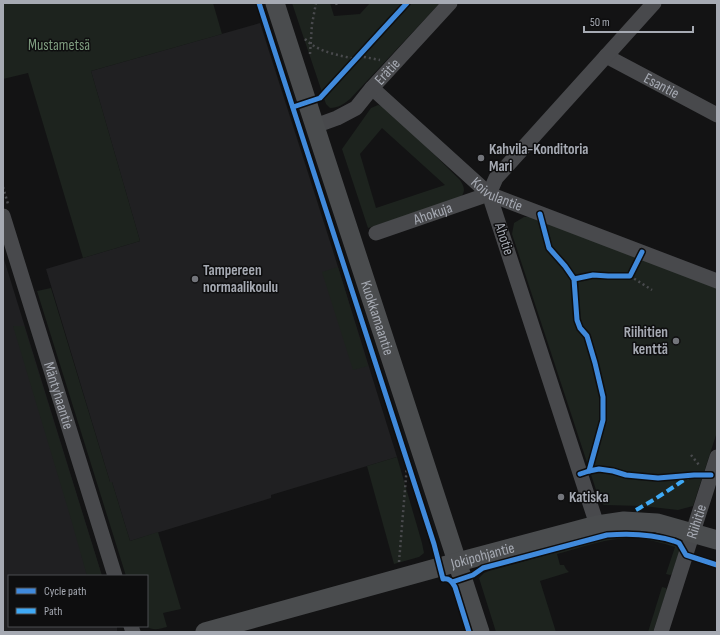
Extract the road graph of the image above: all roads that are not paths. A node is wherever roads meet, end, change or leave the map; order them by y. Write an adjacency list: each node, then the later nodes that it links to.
1 (275, 3): 7 (main road, Kuokkamaantie)
2 (450, 3): 5 (street, Erätie)
3 (654, 3): 4 (street)
4 (606, 56): 6 (street, Esantie); 8 (street)
5 (372, 88): 7 (street, Erätie); 8 (street, Koivulantie)
6 (717, 115)
7 (315, 126): 16 (main road, Kuokkamaantie)
8 (490, 194): 10 (street, Ahokuja); 11 (street, Koivulantie); 13 (street, Ahotie)
9 (3, 216): 17 (street, Mäntyhaantie)
10 (376, 233)
11 (717, 281)
12 (717, 457): 14 (street, Riihitie)
13 (597, 525): 14 (main road, Jokipohjantie); 16 (main road, Jokipohjantie)
14 (693, 533): 15 (main road, Jokipohjantie); 20 (street, Riihitie)
15 (717, 540)
16 (458, 562): 18 (main road, Jokipohjantie); 19 (main road, Kuokkamaantie)
17 (115, 575)
18 (205, 632)
19 (480, 632)
20 (661, 632)

